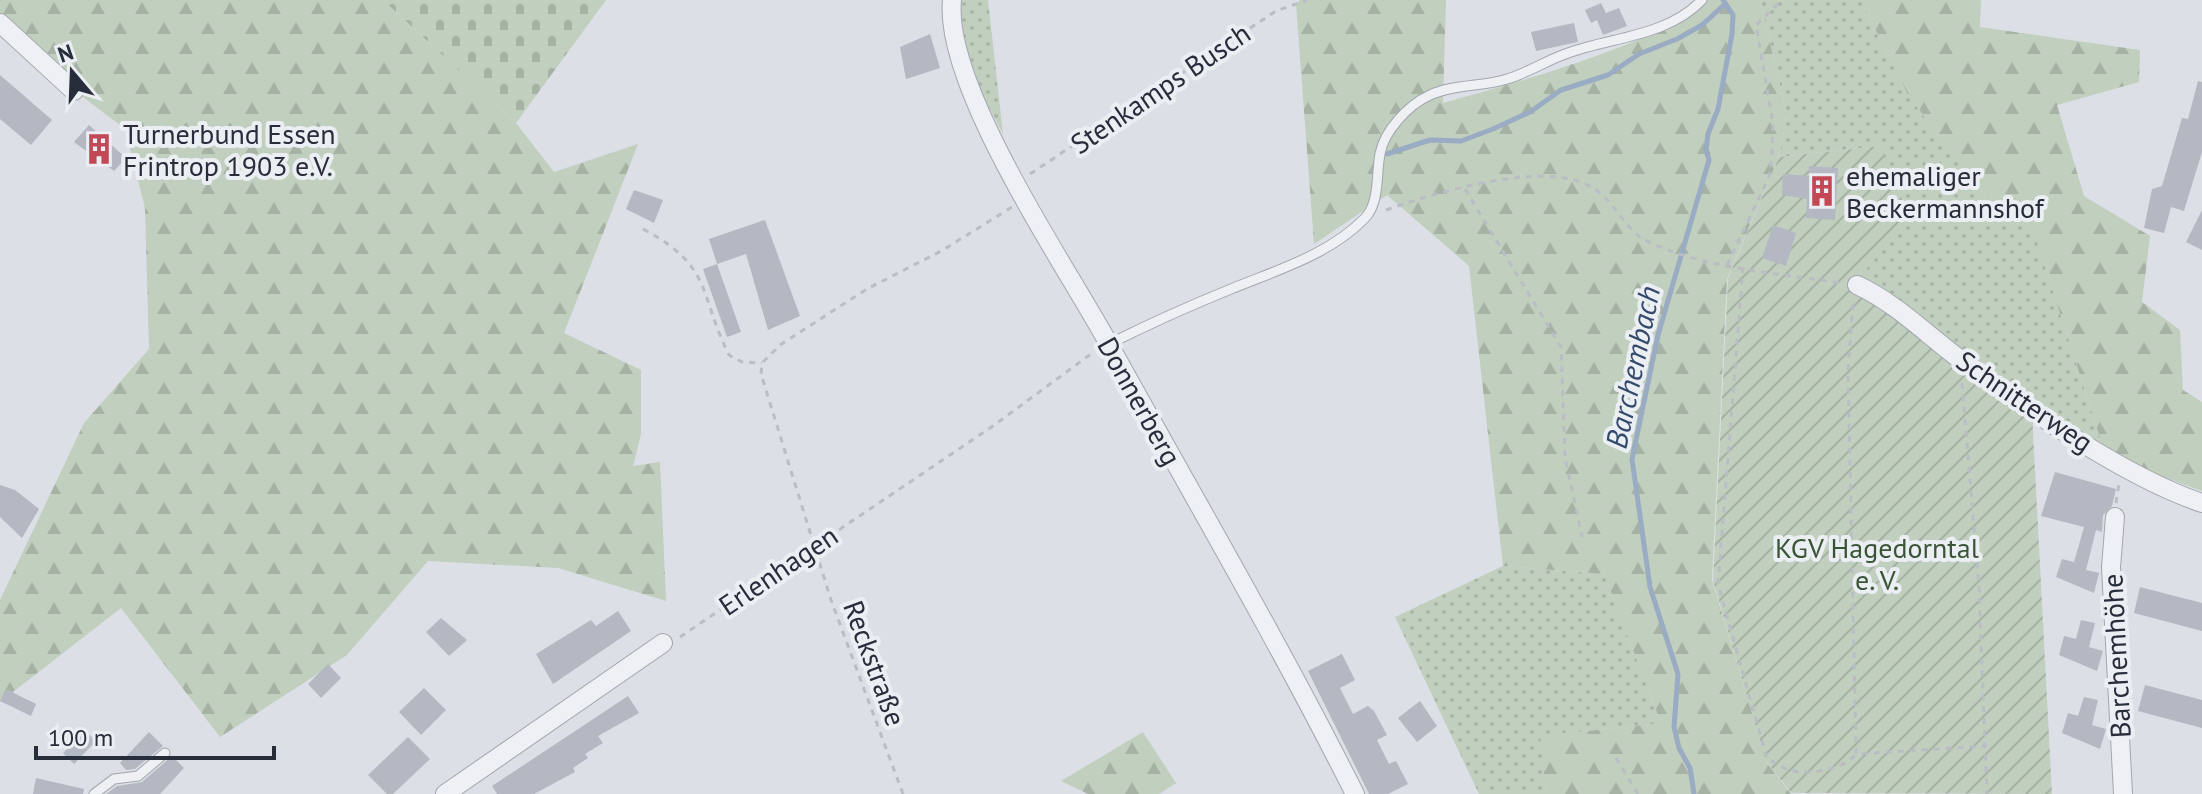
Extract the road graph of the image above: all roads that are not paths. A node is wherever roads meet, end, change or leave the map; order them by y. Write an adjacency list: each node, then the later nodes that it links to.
1 (952, 0): 6 (street, Donnerberg)
2 (1702, 0): 6 (lane)
3 (0, 23): 4 (street)
4 (74, 91)
5 (1857, 285): 7 (street, Schnitterweg)
6 (1109, 344): 13 (street, Donnerberg)
7 (2202, 503)
8 (2115, 517): 14 (street, Barchemhöhe)
9 (663, 643): 12 (street)
10 (165, 753): 11 (lane)
11 (94, 794)
12 (445, 794)
13 (1355, 794)
14 (2123, 794)

